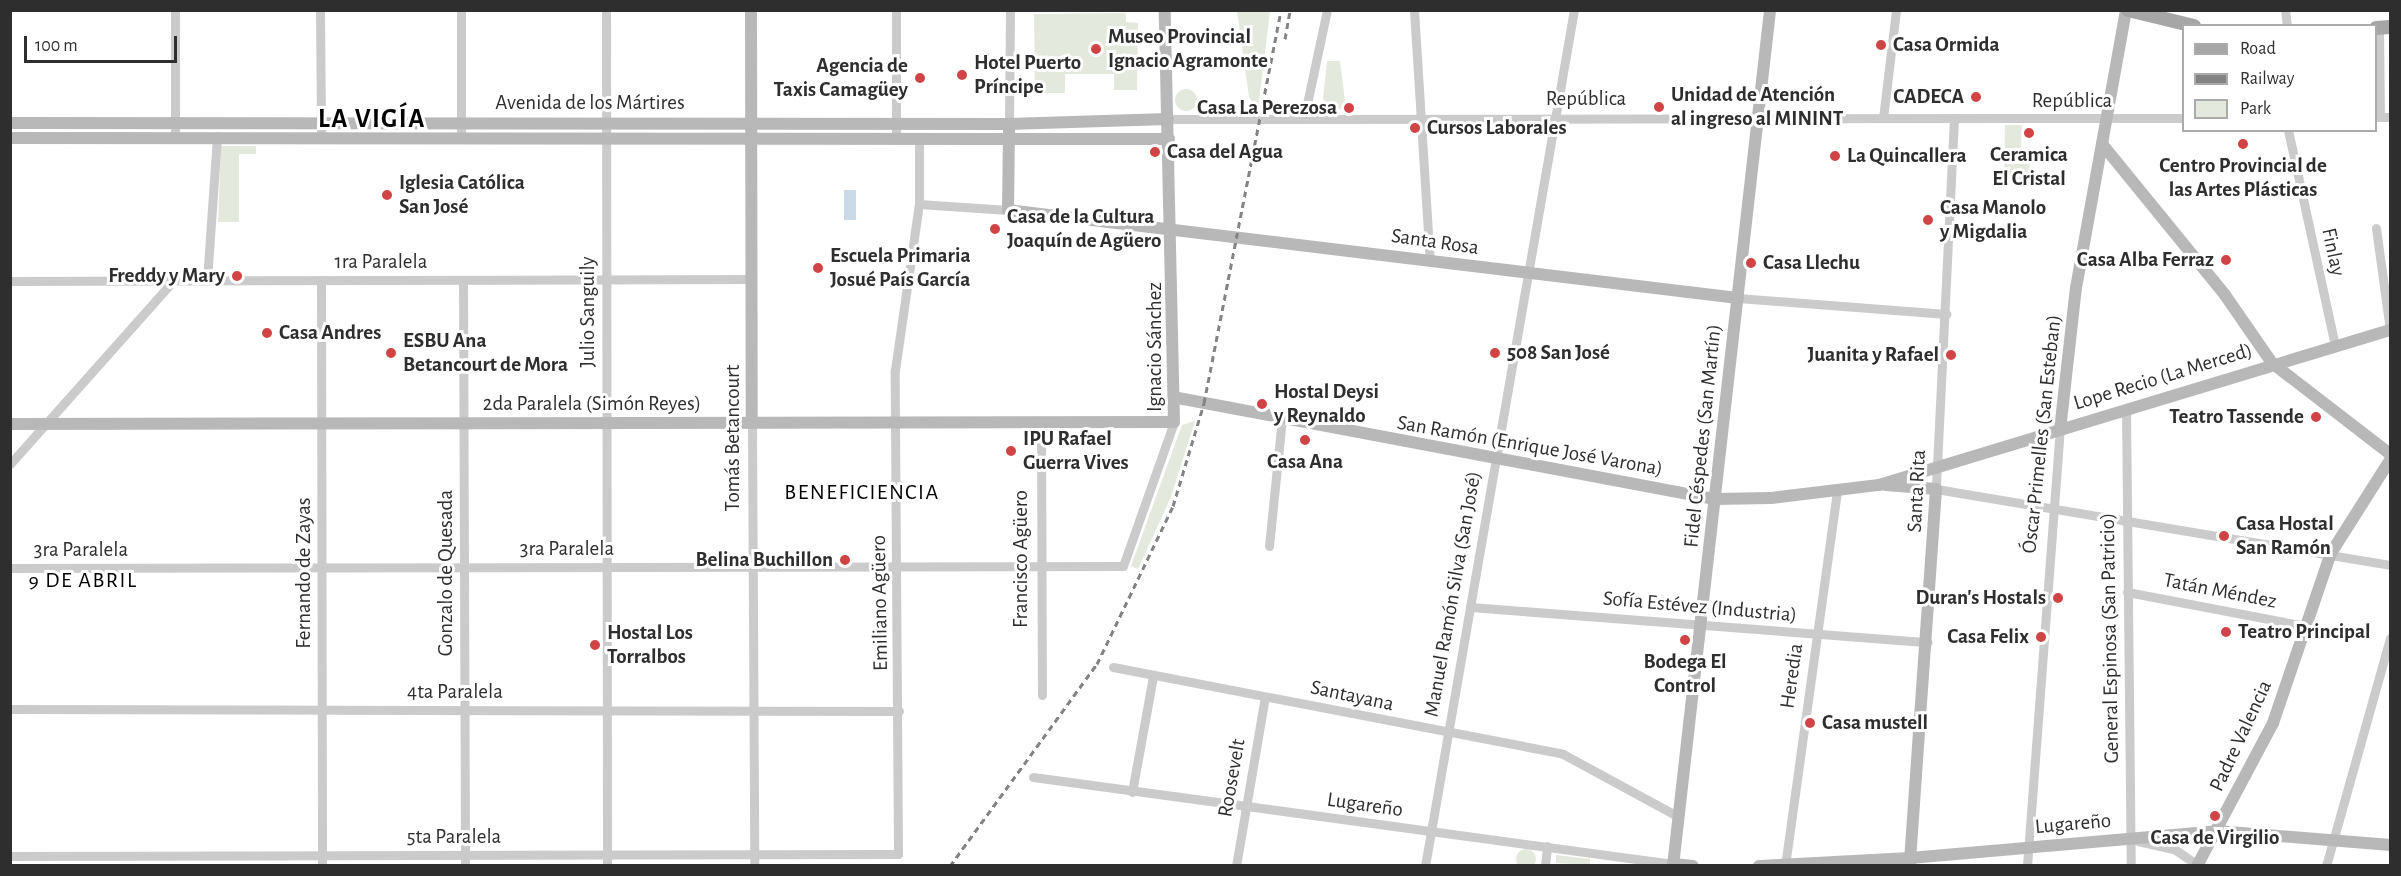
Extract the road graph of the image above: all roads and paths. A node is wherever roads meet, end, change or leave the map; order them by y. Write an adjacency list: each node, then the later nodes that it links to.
1 (175, 10): 28 (street)
2 (320, 10): 29 (street)
3 (461, 10): 30 (street)
4 (606, 10): 32 (street, Julio Sanguily)
5 (751, 10): 33 (main road, Tomás Betancourt)
6 (896, 10): 35 (street)
7 (1010, 10): 36 (street)
8 (1165, 10): 26 (main road, Ignacio Sánchez)
9 (1327, 10): 22 (street)
10 (1414, 10): 17 (street)
11 (1574, 10): 18 (street, Manuel Ramón Silva (San José))
12 (1770, 10): 19 (main road, Fidel Céspedes (San Martín))
13 (1896, 10): 23 (street)
14 (2127, 10): 15 (main road); 27 (main road, Óscar Primelles (San Esteban))
15 (2186, 24)
16 (2382, 28): 20 (street)
17 (1421, 115): 18 (street, República); 22 (street, República); 55 (street)
18 (1556, 117): 19 (street, República); 56 (street, Manuel Ramón Silva (San José))
19 (1757, 117): 23 (street, República); 64 (main road, Fidel Céspedes (San Martín))
20 (2378, 117): 21 (street)
21 (2391, 117)
22 (1304, 118): 26 (street, República)
23 (1883, 118): 24 (street, República)
24 (1953, 118): 27 (street, República); 65 (street, Santa Rita)
25 (2182, 118): 27 (street, República)
26 (1168, 119): 34 (main road, Avenida de los Mártires); 49 (main road, Ignacio Sánchez)
27 (2108, 119): 50 (main road, Óscar Primelles (San Esteban))
28 (175, 122): 29 (main road, Avenida de los Mártires); 31 (main road, Avenida de los Mártires); 38 (street)
29 (321, 122): 30 (main road, Avenida de los Mártires); 40 (street)
30 (461, 122): 32 (main road, Avenida de los Mártires); 41 (street)
31 (10, 123)
32 (606, 123): 33 (main road, Avenida de los Mártires); 42 (street, Julio Sanguily)
33 (750, 123): 35 (main road, Avenida de los Mártires); 44 (main road, Tomás Betancourt)
34 (1151, 123): 36 (main road, Avenida de los Mártires); 48 (main road)
35 (896, 124): 36 (main road, Avenida de los Mártires); 45 (street)
36 (1009, 124): 47 (main road)
37 (2288, 132): 67 (street, Finlay)
38 (175, 136): 39 (main road, Avenida de los Mártires); 43 (main road, Avenida de los Mártires)
39 (217, 136): 40 (main road, Avenida de los Mártires); 58 (street)
40 (321, 136): 41 (main road, Avenida de los Mártires)
41 (460, 136): 42 (main road, Avenida de los Mártires)
42 (606, 136): 44 (main road, Avenida de los Mártires); 61 (street, Julio Sanguily)
43 (10, 138)
44 (750, 138): 45 (main road, Avenida de los Mártires); 57 (main road, Tomás Betancourt)
45 (896, 138): 46 (main road, Avenida de los Mártires)
46 (919, 138): 47 (main road, Avenida de los Mártires); 51 (street, Emiliano Agüero)
47 (1009, 138): 48 (main road, Avenida de los Mártires); 52 (main road)
48 (1151, 138): 49 (main road, Avenida de los Mártires)
49 (1168, 139): 53 (main road, Ignacio Sánchez)
50 (2102, 144): 68 (main road); 81 (main road, Óscar Primelles (San Esteban))
51 (919, 204): 52 (street, Santa Rosa); 77 (street, Emiliano Agüero)
52 (1008, 210): 53 (main road, Santa Rosa)
53 (1173, 228): 55 (main road, Santa Rosa); 69 (main road, Ignacio Sánchez)
54 (2376, 228): 66 (street)
55 (1430, 261): 56 (main road, Santa Rosa)
56 (1527, 275): 64 (main road, Santa Rosa); 84 (street, Manuel Ramón Silva (San José))
57 (751, 279): 61 (street, 1ra Paralela); 76 (main road, Tomás Betancourt)
58 (207, 280): 59 (street, 1ra Paralela); 63 (street, 1ra Paralela)
59 (321, 280): 60 (street, 1ra Paralela); 80 (street, Fernando de Zayas)
60 (464, 280): 61 (street, 1ra Paralela); 74 (street, Gonzalo de Quesada)
61 (606, 280): 75 (street, Julio Sanguily)
62 (10, 281): 63 (street, 1ra Paralela)
63 (173, 281): 79 (street)
64 (1738, 298): 65 (street, Santa Rosa); 90 (main road, Fidel Céspedes (San Martín))
65 (1946, 314): 86 (street, Santa Rita)
66 (2390, 330): 67 (main road, Lope Recio (La Merced))
67 (2335, 345): 68 (main road, Lope Recio (La Merced))
68 (2272, 363): 70 (main road, Lope Recio (La Merced)); 82 (main road)
69 (1178, 398): 71 (main road, San Ramón (Enrique José Varona)); 73 (main road, Ignacio Sánchez)
70 (2126, 410): 81 (main road, Lope Recio (La Merced)); 92 (street, General Espinosa (San Patricio))
71 (1282, 419): 84 (main road, San Ramón (Enrique José Varona)); 93 (street)
72 (1041, 422): 73 (main road, 2da Paralela (Simón Reyes)); 77 (main road, 2da Paralela (Simón Reyes)); 99 (street, Francisco Agüero)
73 (1174, 422): 96 (street, Ignacio Sánchez)
74 (464, 423): 75 (main road, 2da Paralela (Simón Reyes)); 80 (main road, 2da Paralela (Simón Reyes)); 102 (street, Gonzalo de Quesada)
75 (606, 423): 76 (main road, 2da Paralela (Simón Reyes)); 97 (street, Julio Sanguily)
76 (752, 423): 77 (main road, 2da Paralela (Simón Reyes)); 103 (street, Tomás Betancourt)
77 (896, 423): 98 (street, Emiliano Agüero)
78 (10, 424): 79 (main road, 2da Paralela (Simón Reyes))
79 (41, 424): 80 (main road, 2da Paralela (Simón Reyes)); 85 (street)
80 (321, 424): 101 (street, Fernando de Zayas)
81 (2060, 429): 86 (main road, Lope Recio (La Merced)); 91 (street, Óscar Primelles (San Esteban))
82 (2391, 454)
83 (2391, 460): 94 (main road, Padre Valencia)
84 (1496, 461): 90 (main road, San Ramón (Enrique José Varona)); 105 (street, Manuel Ramón Silva (San José))
85 (10, 464)
86 (1937, 467): 87 (main road, Lope Recio (La Merced)); 88 (street, Santa Rita)
87 (1879, 485): 88 (main road); 89 (main road, San Ramón (Enrique José Varona))
88 (1936, 489): 91 (street); 110 (main road, Santa Rita)
89 (1837, 491): 90 (main road, San Ramón (Enrique José Varona)); 108 (street, Heredia)
90 (1714, 499): 106 (main road, Fidel Céspedes (San Martín))
91 (2052, 510): 92 (street); 133 (street, Óscar Primelles (San Esteban))
92 (2127, 520): 94 (street); 104 (street, General Espinosa (San Patricio))
93 (1269, 546)
94 (2331, 553): 95 (street); 107 (main road, Padre Valencia)
95 (2391, 565)
96 (1123, 566): 99 (street, 3ra Paralela)
97 (606, 567): 102 (street, 3ra Paralela); 103 (street, 3ra Paralela); 119 (street, Julio Sanguily)
98 (897, 567): 99 (street, 3ra Paralela); 103 (street, 3ra Paralela); 121 (street, Emiliano Agüero)
99 (1041, 567): 114 (street, Francisco Agüero)
100 (10, 568): 101 (street, 3ra Paralela)
101 (322, 568): 102 (street, 3ra Paralela); 117 (street, Fernando de Zayas)
102 (464, 568): 118 (street, Gonzalo de Quesada)
103 (753, 568): 120 (street, Tomás Betancourt)
104 (2127, 592): 107 (street, Tatán Méndez); 130 (street, General Espinosa (San Patricio))
105 (1470, 607): 106 (street, Sofía Estévez (Industria)); 122 (street, Manuel Ramón Silva (San José))
106 (1703, 623): 108 (street, Sofía Estévez (Industria)); 126 (main road, Fidel Céspedes (San Martín))
107 (2306, 626): 127 (main road, Padre Valencia)
108 (1816, 634): 110 (street, Sofía Estévez (Industria)); 142 (street, Heredia)
109 (2391, 638): 111 (street)
110 (1928, 642): 140 (main road, Santa Rita)
111 (2388, 657): 129 (street)
112 (1113, 667): 113 (street, Santayana)
113 (1152, 676): 115 (street, Santayana); 124 (street)
114 (1042, 695)
115 (1264, 697): 122 (street, Santayana); 125 (street, Roosevelt)
116 (10, 709): 117 (street, 4ta Paralela)
117 (321, 709): 118 (street, 4ta Paralela); 137 (street, Fernando de Zayas)
118 (464, 710): 119 (street, 4ta Paralela); 138 (street, Gonzalo de Quesada)
119 (607, 710): 120 (street, 4ta Paralela); 134 (street, Julio Sanguily)
120 (753, 711): 121 (street, 4ta Paralela); 135 (street, Tomás Betancourt)
121 (899, 711): 136 (street, Emiliano Agüero)
122 (1446, 734): 126 (street, Santayana); 128 (street, Manuel Ramón Silva (San José))
123 (1033, 777): 124 (street, Lugareño)
124 (1131, 792): 125 (street, Lugareño)
125 (1245, 808): 128 (street, Lugareño); 148 (street, Roosevelt)
126 (1677, 816): 141 (main road, Fidel Céspedes (San Martín))
127 (2217, 831): 129 (main road, Lugareño); 130 (main road, Lugareño); 143 (main road, Padre Valencia)
128 (1430, 834): 132 (street, Lugareño); 149 (street, Manuel Ramón Silva (San José))
129 (2333, 838): 131 (main road, Lugareño); 155 (street)
130 (2131, 839): 133 (main road, Lugareño); 143 (street); 154 (street, General Espinosa (San Patricio))
131 (2391, 845)
132 (1547, 846): 141 (street, Lugareño); 150 (street)
133 (2028, 847): 140 (main road, Lugareño); 153 (street, Óscar Primelles (San Esteban))
134 (607, 854): 135 (street, 5ta Paralela); 138 (street, 5ta Paralela); 146 (street, Julio Sanguily)
135 (754, 854): 136 (street, 5ta Paralela); 147 (street, Tomás Betancourt)
136 (898, 854)
137 (322, 855): 138 (street, 5ta Paralela); 139 (street, 5ta Paralela); 144 (street, Fernando de Zayas)
138 (465, 855): 145 (street, Gonzalo de Quesada)
139 (10, 856)
140 (1910, 862): 142 (main road, Lugareño)
141 (1673, 865): 151 (main road, Lugareño)
142 (1785, 865): 152 (main road, Lugareño)
143 (2198, 865)
144 (322, 866)
145 (465, 866)
146 (607, 866)
147 (754, 866)
148 (1236, 866)
149 (1425, 866)
150 (1545, 866)
151 (1693, 866)
152 (1759, 866)
153 (2027, 866)
154 (2131, 866)
155 (2326, 866)

